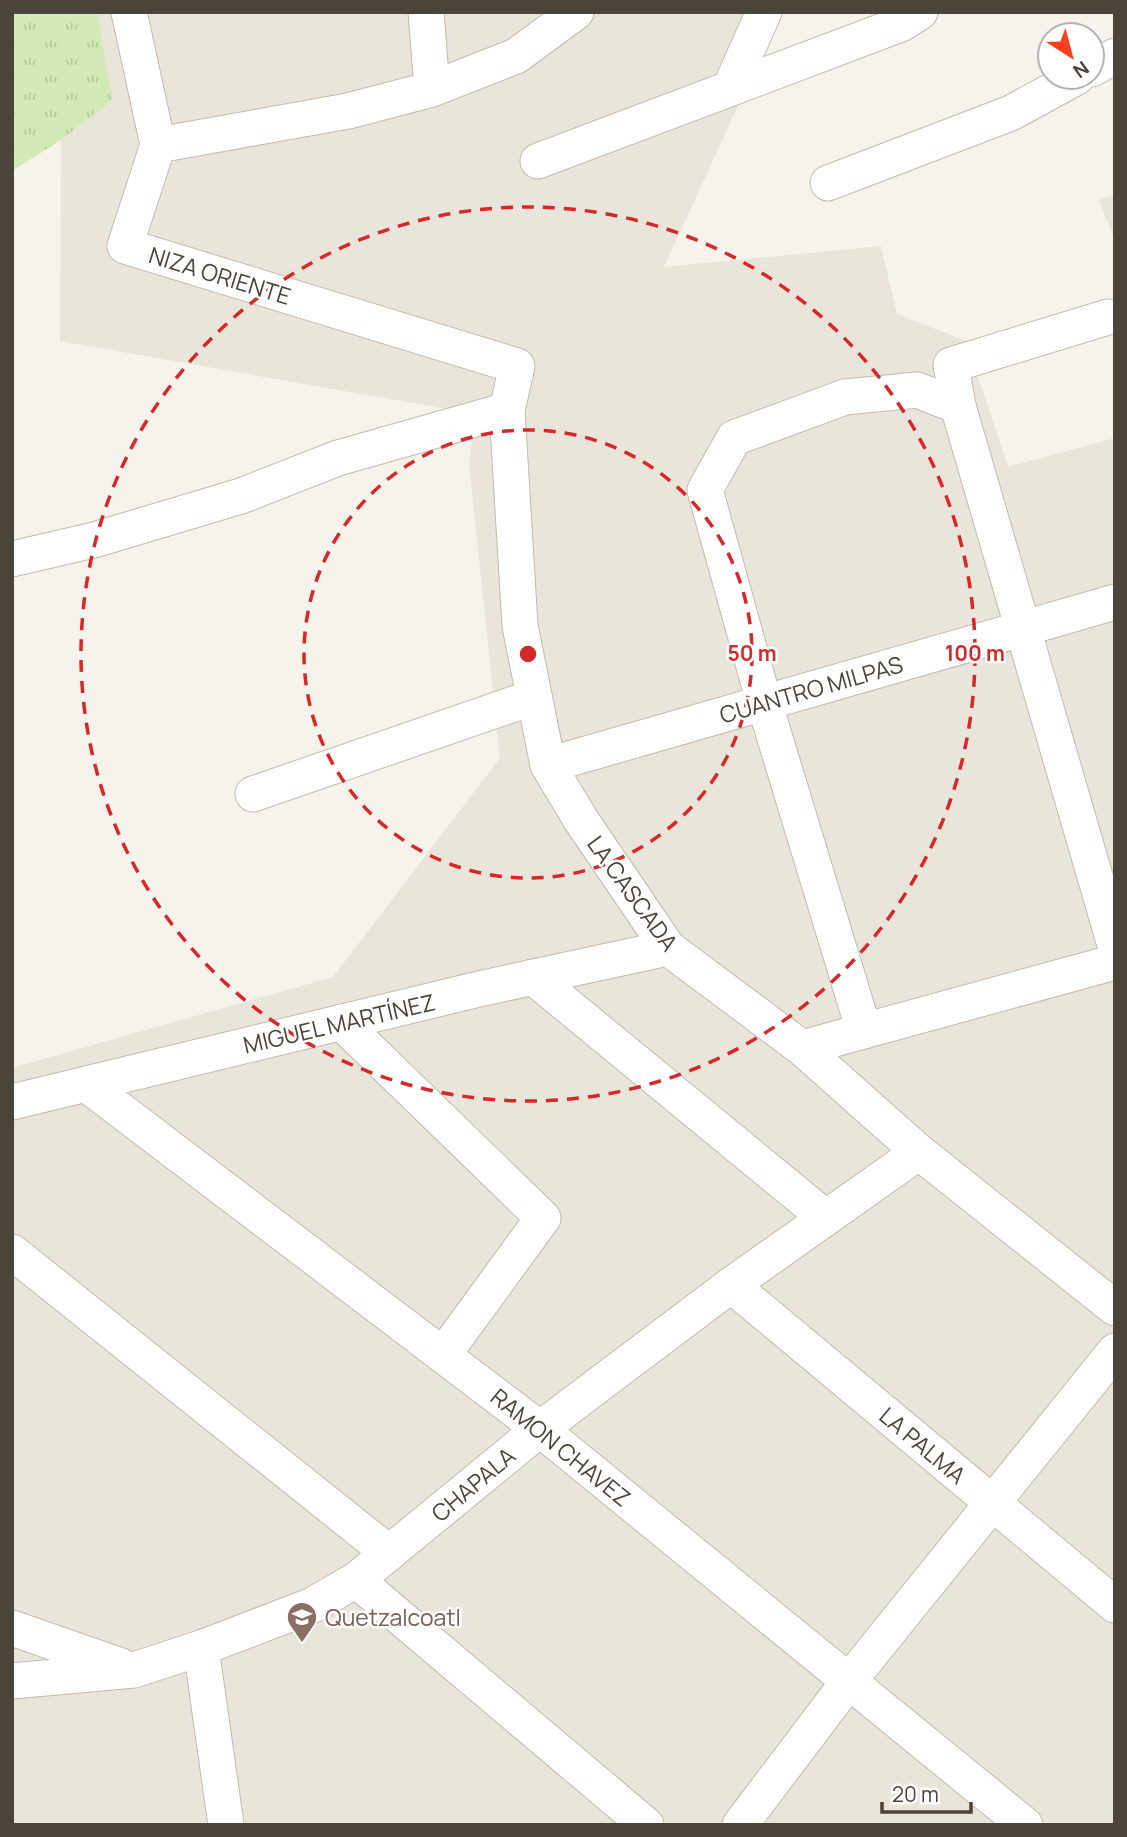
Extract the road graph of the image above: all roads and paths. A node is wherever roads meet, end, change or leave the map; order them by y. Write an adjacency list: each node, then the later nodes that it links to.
1 (130, 12): 9 (street)
2 (426, 12): 7 (street)
3 (576, 12): 7 (street)
4 (764, 12): 6 (street)
5 (920, 12): 6 (street)
6 (730, 88): 10 (street)
7 (432, 89): 9 (street)
8 (1051, 91): 11 (street)
9 (158, 145): 14 (street, NIZA ORIENTE)
10 (538, 160)
11 (828, 183)
12 (1108, 317): 13 (street)
13 (958, 406): 17 (street); 19 (street)
14 (507, 410): 15 (street); 18 (street, LA CASCADA)
15 (12, 559)
16 (1115, 602): 17 (street, CUANTRO MILPAS)
17 (1023, 630): 19 (street, CUANTRO MILPAS); 22 (street)
18 (534, 697): 20 (street, LA CASCADA); 21 (street)
19 (764, 702): 20 (street, CUANTRO MILPAS); 27 (street)
20 (548, 765): 23 (street, LA CASCADA)
21 (253, 794)
22 (1115, 945)
23 (668, 948): 25 (street, MIGUEL MARTÍNEZ); 28 (street, LA CASCADA)
24 (1115, 962): 27 (street)
25 (533, 977): 26 (street, MIGUEL MARTÍNEZ); 32 (street)
26 (341, 1022): 29 (street, MIGUEL MARTÍNEZ); 37 (street)
27 (864, 1031): 28 (street)
28 (802, 1048): 31 (street, LA CASCADA)
29 (86, 1084): 30 (street, MIGUEL MARTÍNEZ); 37 (street, RAMON CHAVEZ)
30 (12, 1102)
31 (919, 1152): 32 (street, CHAPALA); 35 (street, LA CASCADA)
32 (827, 1218): 34 (street, CHAPALA)
33 (12, 1252): 40 (street)
34 (731, 1285): 38 (street, CHAPALA); 39 (street, LA PALMA)
35 (1115, 1308)
36 (1115, 1351): 39 (street)
37 (443, 1355): 38 (street, RAMON CHAVEZ)
38 (540, 1429): 40 (street, CHAPALA); 47 (street, RAMON CHAVEZ)
39 (992, 1503): 42 (street, LA PALMA); 47 (street)
40 (389, 1553): 41 (street, CHAPALA)
41 (356, 1580): 44 (street, CHAPALA); 49 (street)
42 (1115, 1605)
43 (12, 1628): 45 (street)
44 (201, 1648): 45 (street, CHAPALA); 48 (street)
45 (134, 1670): 46 (street, CHAPALA)
46 (12, 1681)
47 (849, 1681): 50 (street); 51 (street, RAMON CHAVEZ)
48 (226, 1825)
49 (646, 1825)
50 (740, 1825)
51 (1025, 1825)

